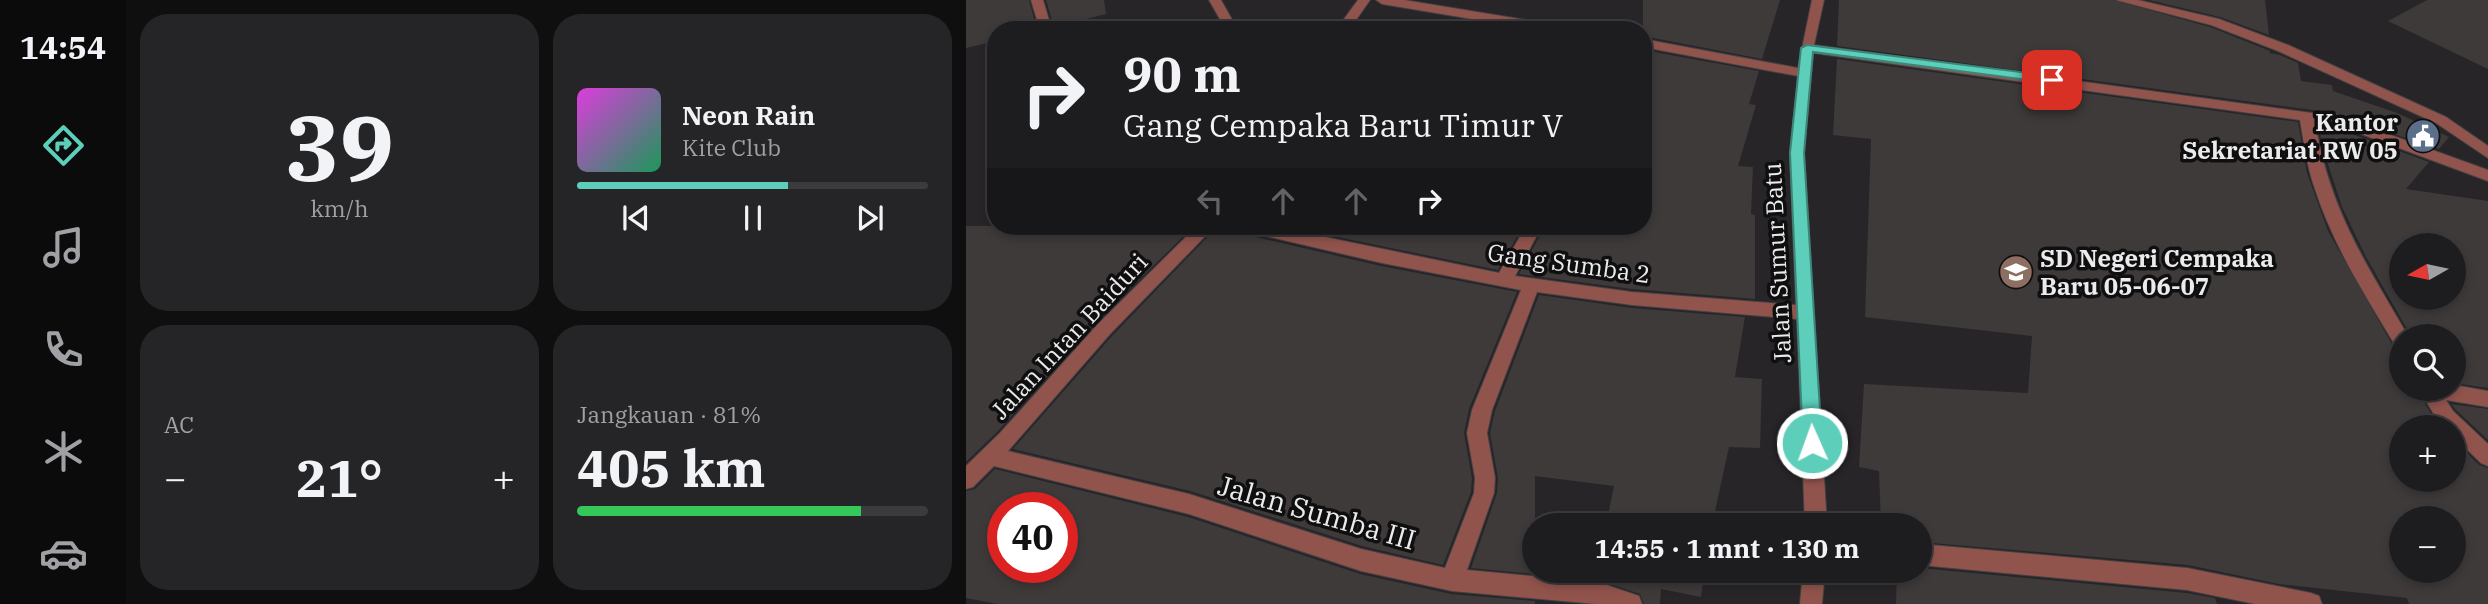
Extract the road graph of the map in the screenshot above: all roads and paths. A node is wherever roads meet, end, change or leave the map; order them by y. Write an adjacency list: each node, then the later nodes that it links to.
1 (1037, 0): 9 (street)
2 (1215, 0): 10 (street)
3 (1364, 0): 11 (street)
4 (1382, 0): 8 (street)
5 (1479, 0): 8 (street)
6 (1818, 0): 14 (street, Jalan Sumur Batu)
7 (2122, 0): 17 (street)
8 (1468, 14): 12 (street)
9 (1043, 21)
10 (1227, 21)
11 (1349, 21)
12 (1509, 21)
13 (1652, 45): 15 (street)
14 (1807, 48): 15 (street, Jalan Sumur Batu); 16 (street)
15 (1804, 73): 24 (street, Jalan Sumur Batu)
16 (2308, 117): 18 (street); 25 (street)
17 (2488, 153)
18 (2488, 176)
19 (1198, 235): 29 (street, Jalan Intan Baiduri)
20 (1286, 235): 22 (street, Gang Sumba 2)
21 (1529, 235): 22 (street)
22 (1504, 280): 23 (street, Gang Sumba 2)
23 (1531, 285): 24 (street, Gang Sumba 2); 34 (street)
24 (1804, 313): 32 (street, Jalan Sumur Batu)
25 (2392, 324)
26 (2466, 395): 27 (street)
27 (2488, 399)
28 (2436, 401): 30 (street)
29 (990, 456): 31 (street, Jalan Intan Baiduri); 34 (street, Jalan Sumba III)
30 (2488, 457)
31 (966, 480)
32 (1815, 513)
33 (1932, 555): 38 (street)
34 (1452, 580): 36 (street, Jalan Sumba III)
35 (1813, 583): 37 (street)
36 (1632, 604)
37 (1811, 604)
38 (2311, 604)

